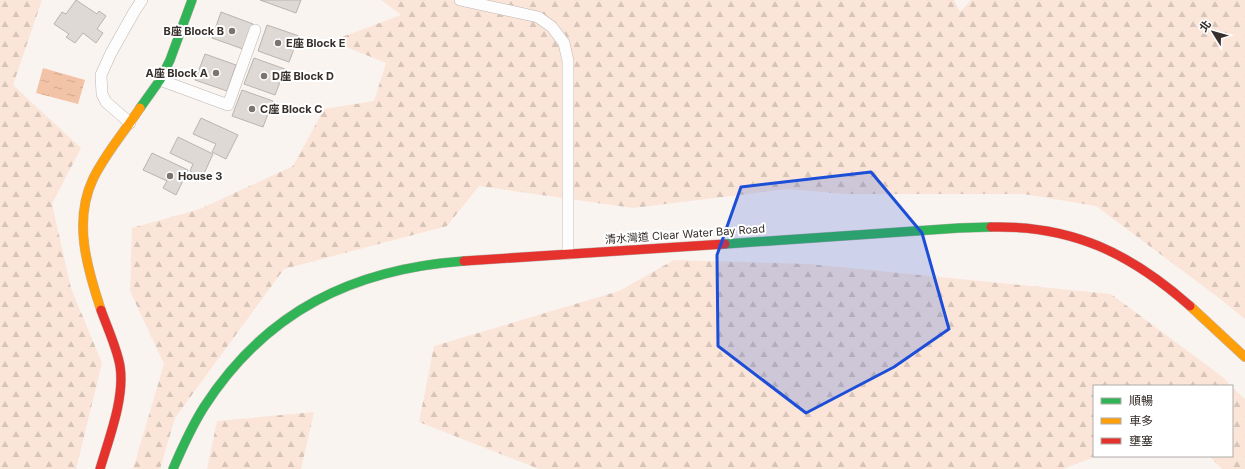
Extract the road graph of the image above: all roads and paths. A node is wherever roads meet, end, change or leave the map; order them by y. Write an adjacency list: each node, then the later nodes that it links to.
1 (142, 0): 6 (lane)
2 (192, 0): 5 (main road)
3 (460, 0): 7 (lane)
4 (255, 30): 5 (lane)
5 (160, 80): 6 (main road)
6 (130, 123): 9 (main road)
7 (568, 254): 8 (main road, 清水灣道 Clear Water Bay Road); 10 (main road, 清水灣道 Clear Water Bay Road)
8 (1245, 357)
9 (100, 469)
10 (174, 469)

